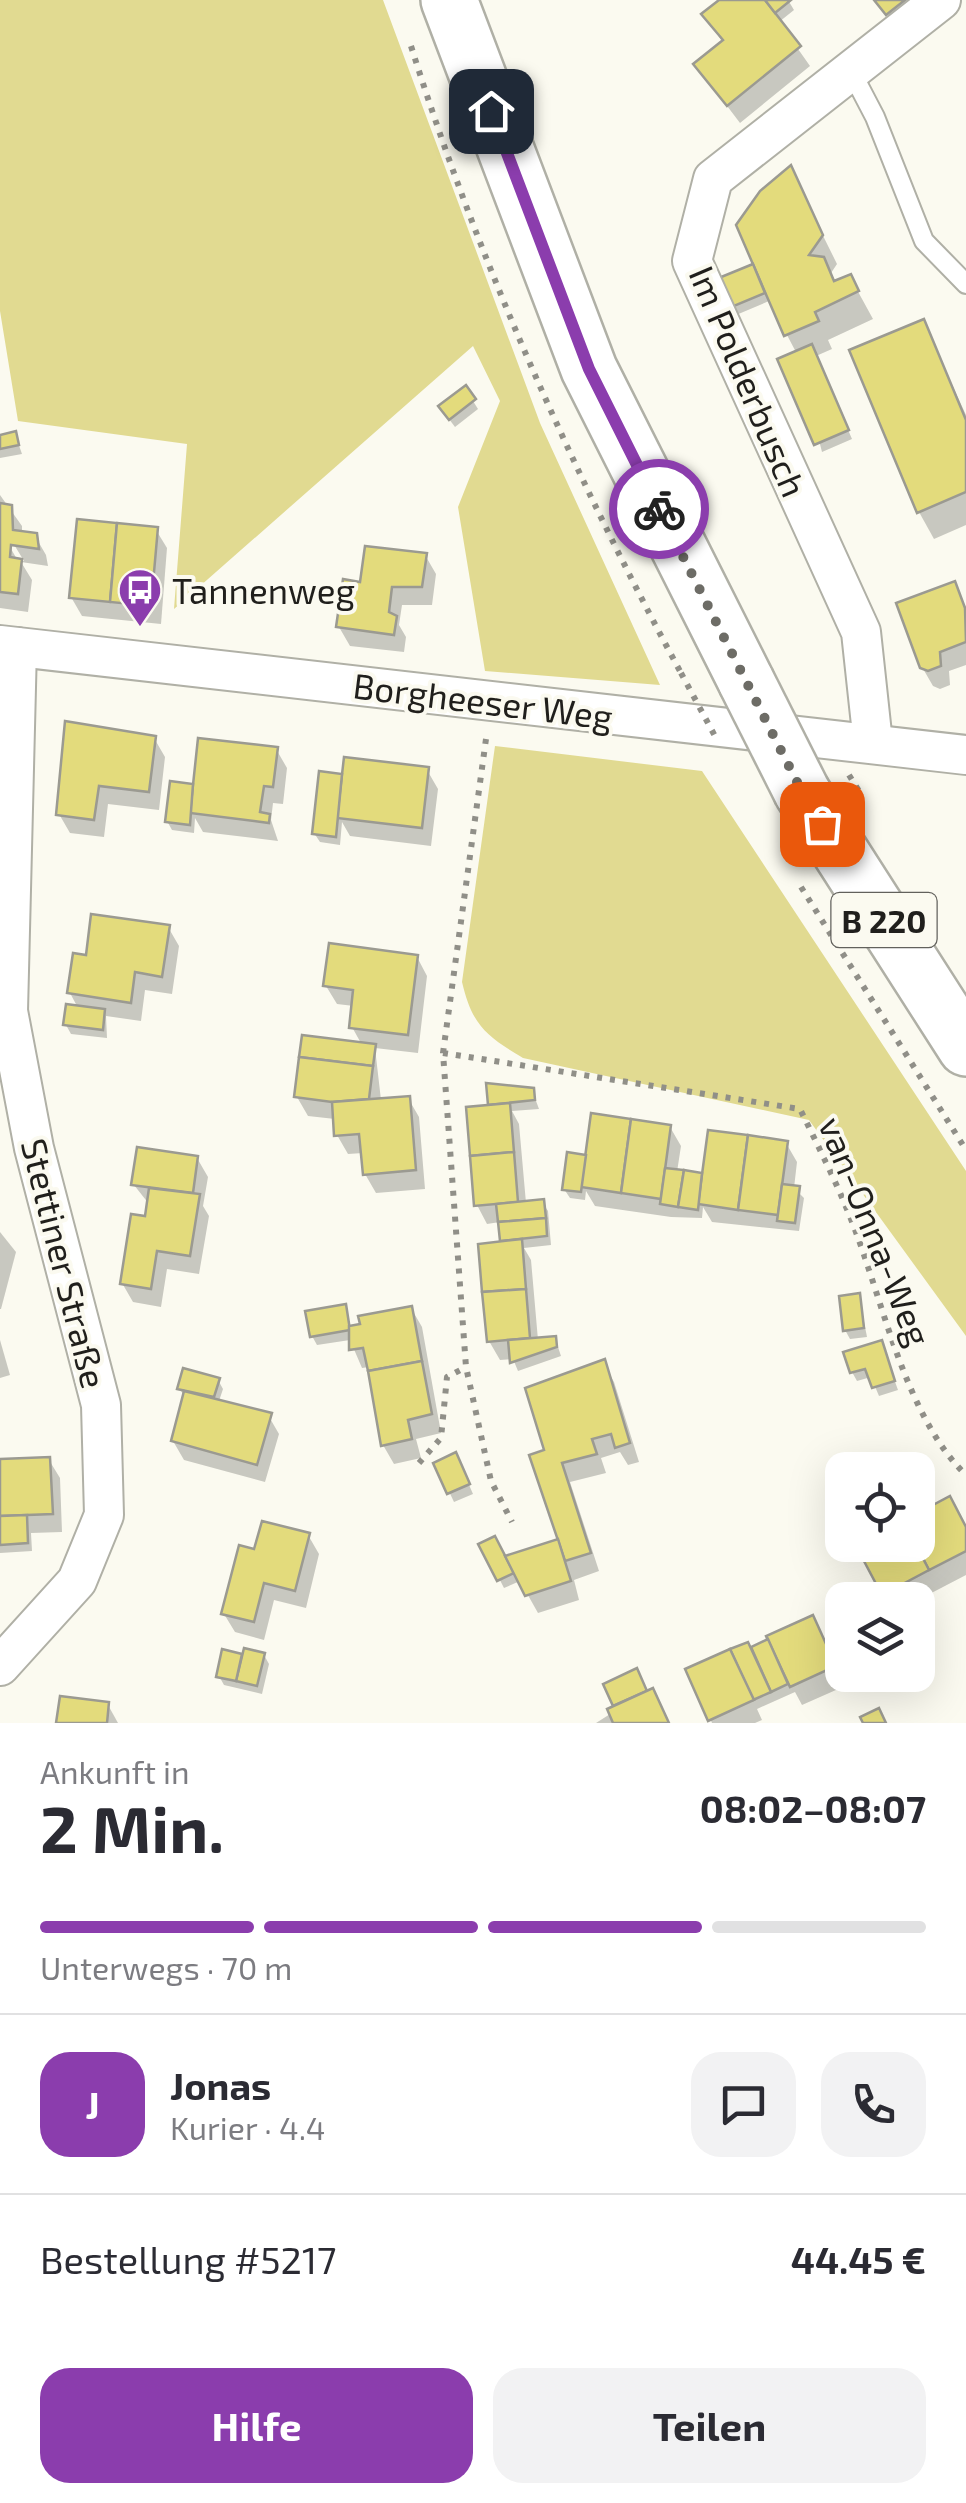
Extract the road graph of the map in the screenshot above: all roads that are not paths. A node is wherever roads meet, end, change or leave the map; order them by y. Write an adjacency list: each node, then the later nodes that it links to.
1 (450, 0): 8 (main road, B 220, bridge)
2 (942, 0): 3 (street, Im Polderbusch)
3 (851, 71): 4 (lane); 6 (street, Im Polderbusch)
4 (966, 284)
5 (9, 646): 6 (street, Borgheeser Weg); 9 (street, Stettiner Straße)
6 (872, 744): 7 (street, Borgheeser Weg)
7 (966, 755)
8 (966, 1048)
9 (0, 1666)

